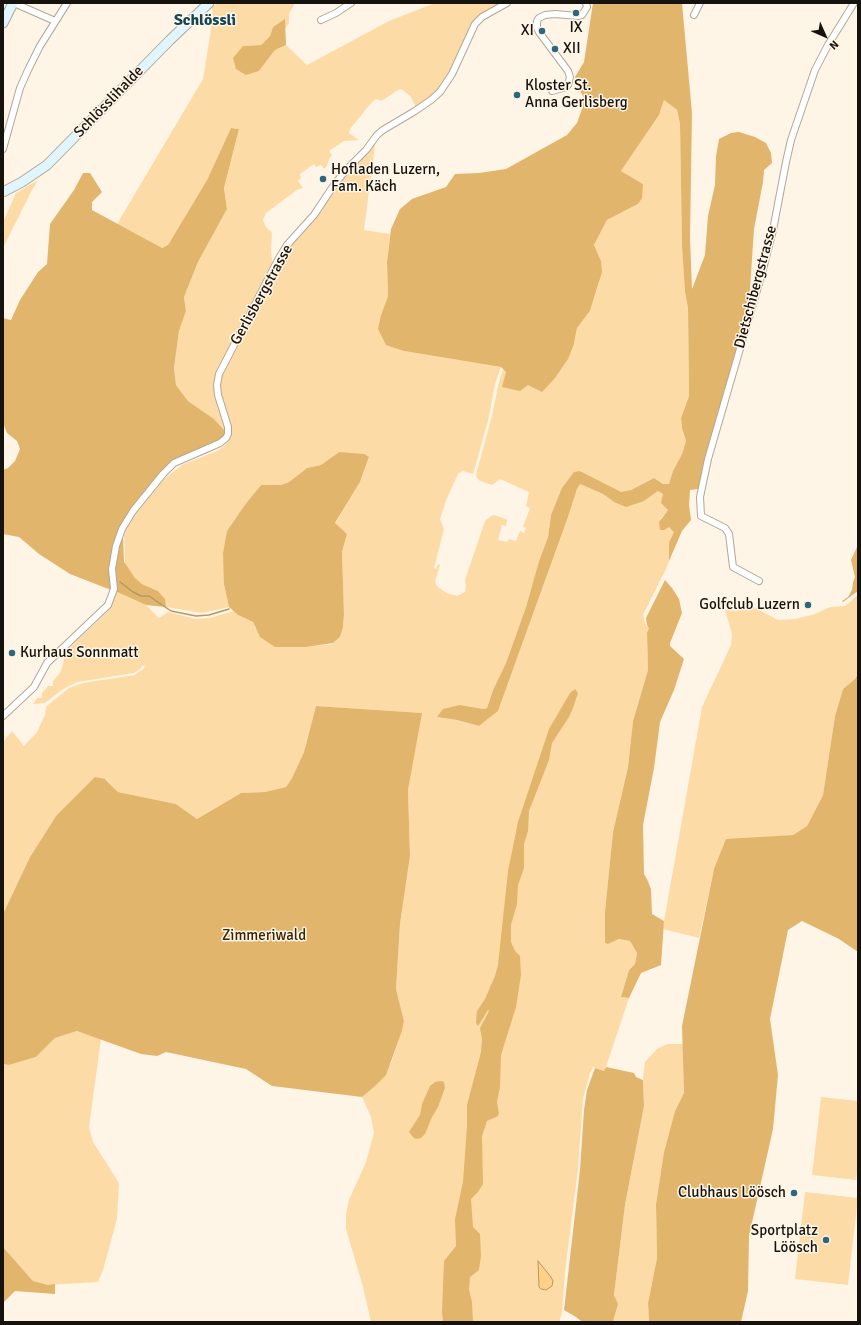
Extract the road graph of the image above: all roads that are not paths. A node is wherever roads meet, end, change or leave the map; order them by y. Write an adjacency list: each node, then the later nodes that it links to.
1 (13, 3): 11 (street); 12 (main road)
2 (67, 3): 11 (street)
3 (209, 3): 15 (main road, Schlösslihalde)
4 (351, 3): 10 (street)
5 (507, 3): 17 (street, Gerlisbergstrasse)
6 (586, 3): 13 (street)
7 (700, 3): 9 (street)
8 (854, 3): 16 (street, Dietschibergstrasse)
9 (694, 16)
10 (321, 20)
11 (55, 21): 14 (street)
12 (3, 23)
13 (552, 91)
14 (3, 149)
15 (3, 192)
16 (759, 581)
17 (3, 716)

